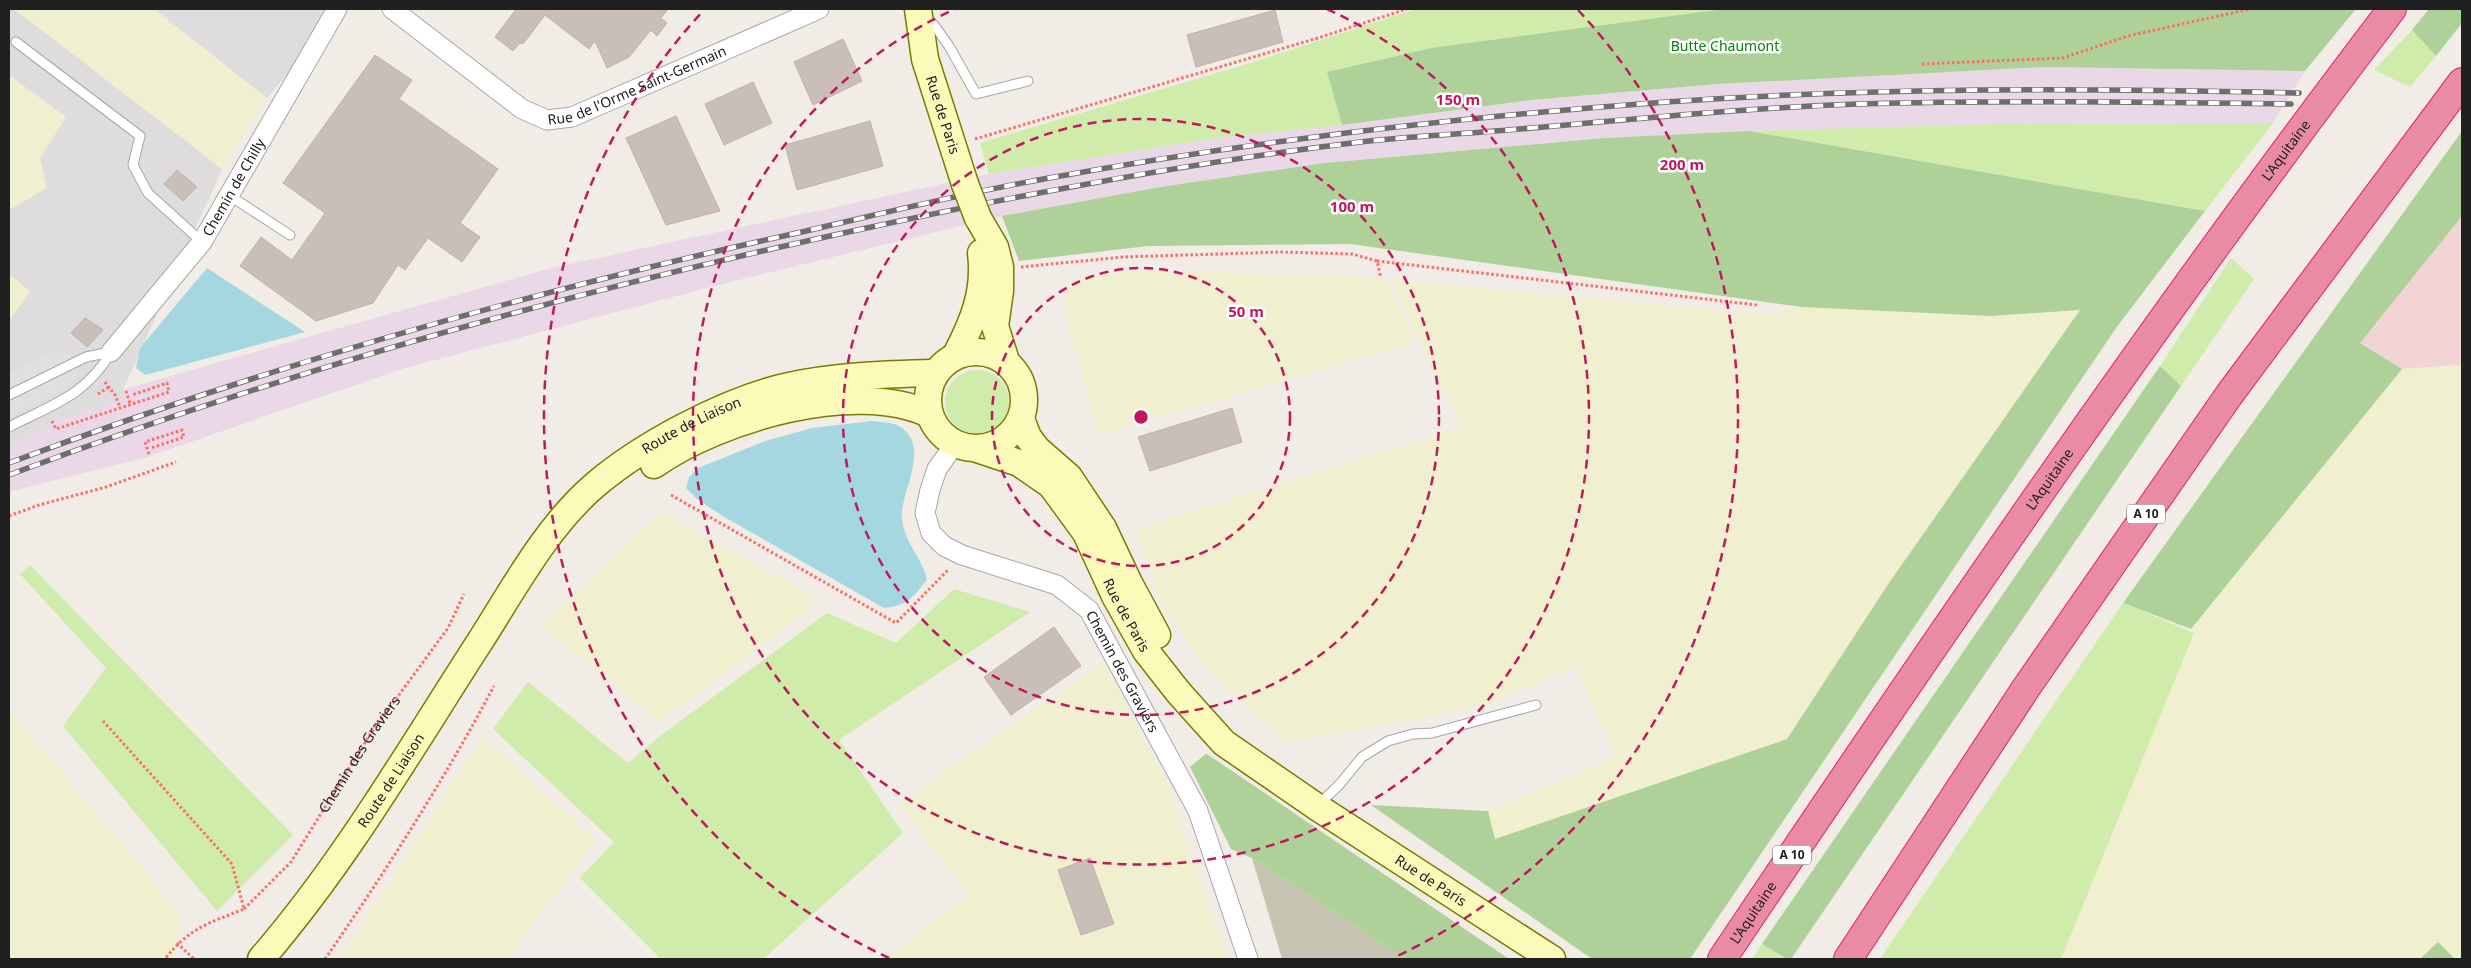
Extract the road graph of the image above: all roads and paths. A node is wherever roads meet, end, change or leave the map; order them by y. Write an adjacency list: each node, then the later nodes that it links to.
1 (337, 9): 13 (street, Chemin de Chilly)
2 (392, 9): 3 (street, Rue de l'Orme Saint-Germain)
3 (820, 9)
4 (1407, 9): 12 (path)
5 (2250, 9): 9 (path)
6 (2392, 9): 57 (highway, L'Aquitaine / A 10)
7 (919, 17): 10 (lane); 14 (street, Rue de Paris, bridge)
8 (16, 42): 16 (lane)
9 (1922, 64)
10 (1028, 81)
11 (2462, 82): 58 (highway, A 10)
12 (970, 131)
13 (230, 196): 15 (lane); 16 (street, Chemin de Chilly)
14 (978, 218): 22 (street, Rue de Paris); 23 (street, Rue de Paris)
15 (290, 235)
16 (202, 242): 21 (street, Chemin de Chilly)
17 (1377, 261): 18 (path); 19 (path); 20 (path)
18 (1016, 268)
19 (1381, 278)
20 (1757, 305)
21 (111, 352): 27 (lane); 34 (lane, Chemin de Chilly)
22 (956, 355): 23 (street); 24 (street)
23 (1006, 361): 32 (street)
24 (935, 373): 31 (street); 42 (street, Route de Liaison)
25 (101, 377): 30 (path)
26 (126, 391): 29 (path)
27 (9, 395)
28 (132, 395): 29 (path)
29 (130, 404): 30 (path)
30 (120, 407): 33 (path)
31 (929, 414): 35 (street); 42 (street, Route de Liaison)
32 (1021, 419): 35 (street); 47 (street, Rue de Paris)
33 (54, 423)
34 (9, 427)
35 (966, 446): 41 (street, Chemin des Graviers); 47 (street, Rue de Paris)
36 (151, 448): 37 (path)
37 (149, 454)
38 (176, 462): 40 (path)
39 (671, 495): 41 (path)
40 (9, 516)
41 (962, 555): 55 (street, Chemin des Graviers)
42 (511, 593): 53 (street, Route de Liaison)
43 (464, 594): 49 (path, Chemin des Graviers)
44 (494, 686): 54 (path)
45 (1536, 705): 48 (lane)
46 (103, 721): 49 (path)
47 (1284, 784): 48 (street, Rue de Paris)
48 (1317, 807): 56 (street, Rue de Paris)
49 (244, 909): 50 (path, Chemin des Graviers)
50 (178, 943): 51 (path, Chemin des Graviers); 52 (path)
51 (164, 959)
52 (194, 959)
53 (261, 959)
54 (325, 959)
55 (1248, 959)
56 (1552, 959)
57 (1722, 959)
58 (1848, 959)

